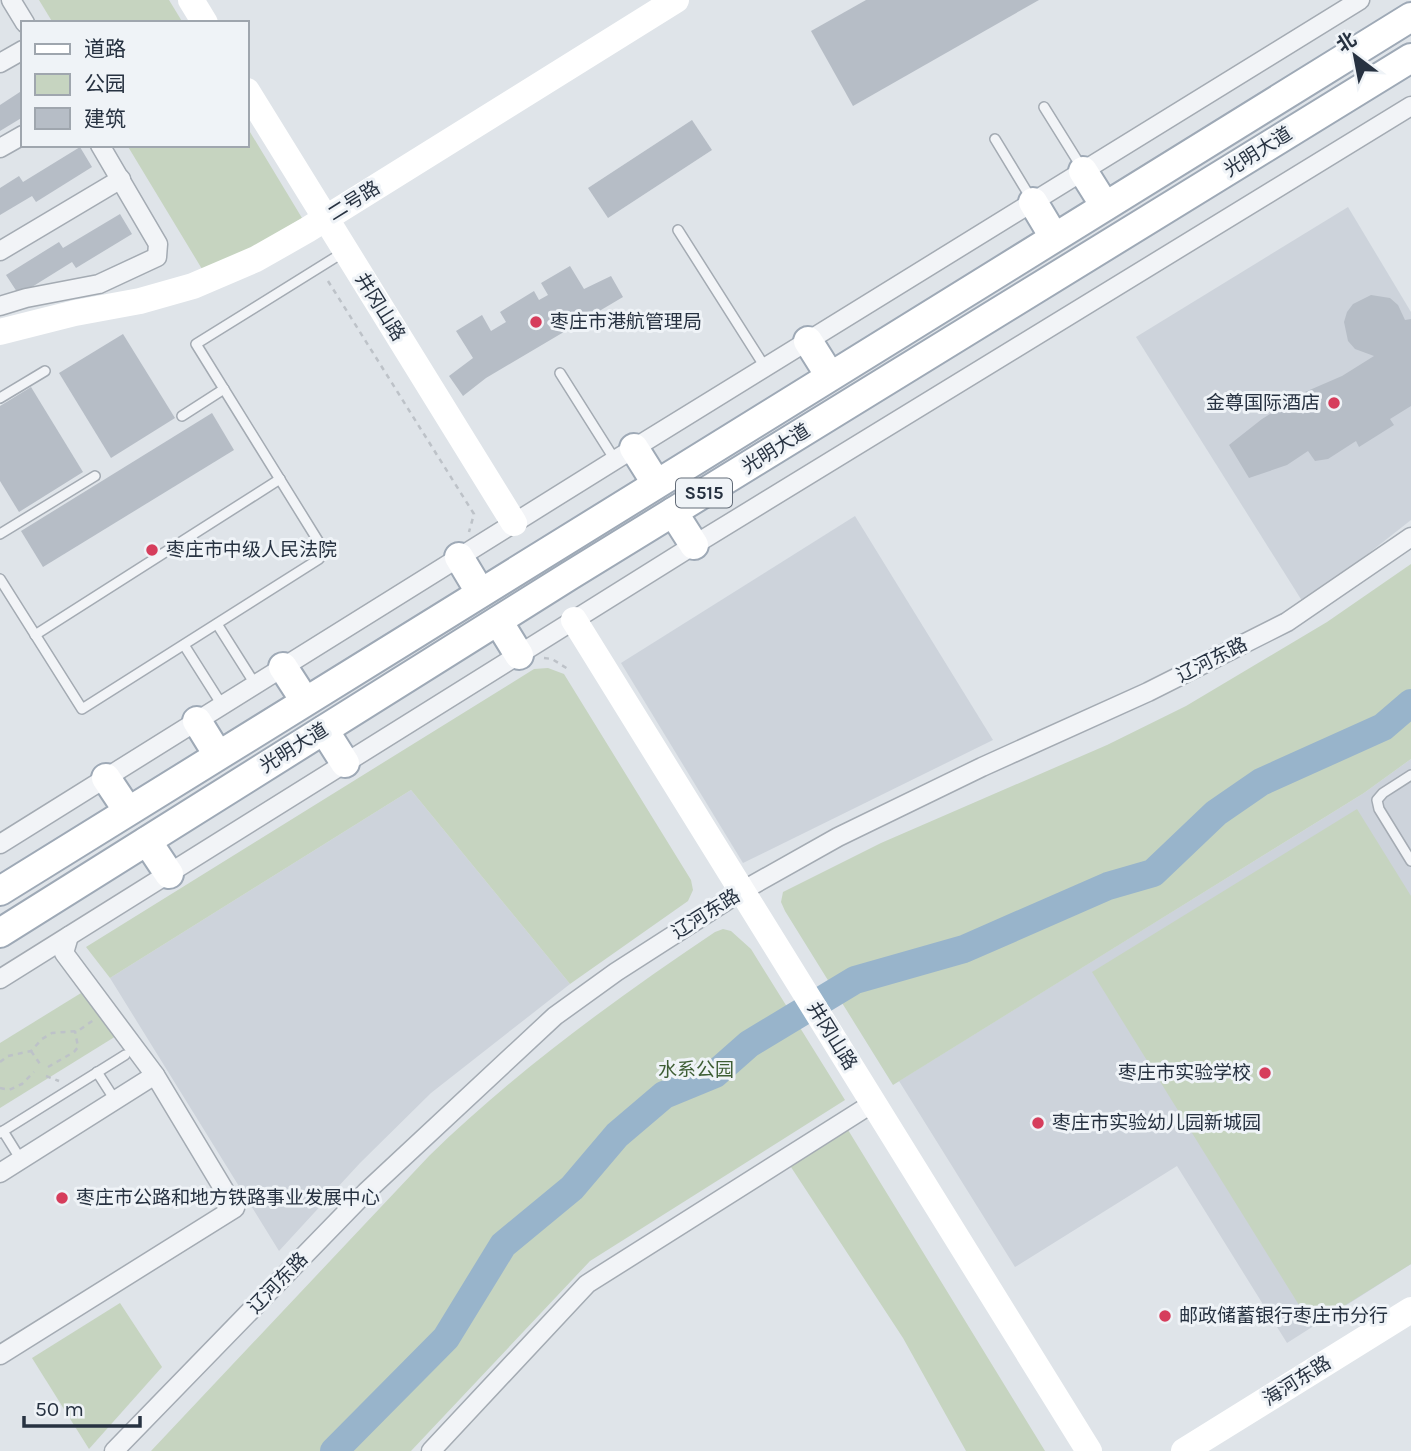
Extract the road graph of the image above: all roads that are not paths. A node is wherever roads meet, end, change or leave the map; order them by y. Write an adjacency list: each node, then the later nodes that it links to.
1 (11, 0): 7 (street)
2 (191, 0): 8 (street)
3 (676, 0): 26 (street, 二号路)
4 (1360, 0): 22 (street)
5 (1411, 7): 9 (main road)
6 (1411, 17): 9 (main road, 光明大道 / S515)
7 (24, 21)
8 (204, 21)
9 (1387, 32): 25 (main road, 光明大道 / S515)
10 (21, 51): 12 (street)
11 (1411, 58): 14 (main road, 光明大道 / S515)
12 (0, 63)
13 (1411, 67): 14 (main road)
14 (1371, 82): 45 (main road, 光明大道 / S515)
15 (248, 93): 26 (street, 井冈山路)
16 (1411, 106): 50 (street, 光明大道 / S515)
17 (1044, 107): 22 (lane)
18 (21, 136): 21 (street)
19 (995, 139): 24 (lane)
20 (101, 147): 23 (street)
21 (0, 148)
22 (1083, 171): 24 (street); 25 (main road)
23 (121, 179): 29 (street); 31 (street)
24 (1033, 202): 28 (main road); 33 (street)
25 (1105, 206): 28 (main road, 光明大道 / S515)
26 (326, 219): 30 (street, 井冈山路); 32 (street, 二号路)
27 (678, 230): 34 (lane)
28 (1054, 237): 37 (main road, 光明大道 / S515)
29 (0, 251)
30 (346, 251): 38 (lane); 46 (street, 井冈山路)
31 (1, 304)
32 (0, 332)
33 (808, 341): 34 (street); 37 (main road)
34 (765, 367): 41 (street)
35 (45, 371): 39 (lane)
36 (560, 373): 41 (lane)
37 (830, 376): 44 (main road, 光明大道 / S515)
38 (224, 389): 40 (lane); 43 (lane)
39 (0, 398)
40 (181, 416)
41 (624, 454): 44 (main road); 46 (street)
42 (95, 476): 47 (lane)
43 (280, 479): 55 (lane); 56 (lane)
44 (656, 483): 52 (main road, 光明大道 / S515)
45 (673, 512): 50 (main road); 54 (main road, 光明大道 / S515)
46 (514, 523): 49 (street)
47 (0, 534)
48 (1411, 537): 75 (street, 辽河东路)
49 (464, 545): 52 (main road); 59 (street)
50 (694, 545): 53 (street, 光明大道 / S515)
51 (0, 579): 56 (lane)
52 (480, 592): 61 (main road, 光明大道 / S515)
53 (574, 620): 58 (street, 光明大道 / S515); 75 (street, 井冈山路)
54 (498, 621): 58 (main road); 64 (main road, 光明大道 / S515)
55 (217, 624): 57 (lane); 60 (lane)
56 (35, 635): 57 (lane)
57 (184, 645): 62 (lane)
58 (528, 656): 66 (street, 光明大道 / S515)
59 (283, 667): 60 (street); 61 (main road)
60 (255, 684): 62 (street)
61 (305, 701): 65 (main road, 光明大道 / S515)
62 (222, 705): 63 (street)
63 (197, 721): 65 (main road); 68 (street)
64 (324, 730): 66 (main road); 70 (main road, 光明大道 / S515)
65 (218, 755): 69 (main road, 光明大道 / S515)
66 (345, 762): 73 (street, 光明大道 / S515)
67 (1411, 775): 72 (lane)
68 (106, 778): 69 (main road); 71 (street)
69 (128, 811): 74 (main road, 光明大道 / S515)
70 (147, 841): 73 (main road); 76 (main road, 光明大道 / S515)
71 (0, 844)
72 (1411, 861)
73 (169, 874): 77 (street, 光明大道 / S515)
74 (0, 891)
75 (742, 891): 83 (street, 井冈山路); 89 (street, 辽河东路)
76 (0, 933)
77 (69, 936): 78 (street, 光明大道 / S515); 81 (street)
78 (0, 979)
79 (125, 1055): 80 (lane)
80 (97, 1072): 82 (lane); 84 (lane)
81 (155, 1075): 82 (street); 88 (street)
82 (115, 1100): 85 (street)
83 (873, 1103): 90 (street); 91 (street, 井冈山路)
84 (1, 1132): 85 (lane)
85 (21, 1160): 86 (street)
86 (0, 1173)
87 (1411, 1310): 92 (street, 海河东路)
88 (0, 1355)
89 (114, 1451)
90 (431, 1451)
91 (1089, 1451)
92 (1184, 1451)

